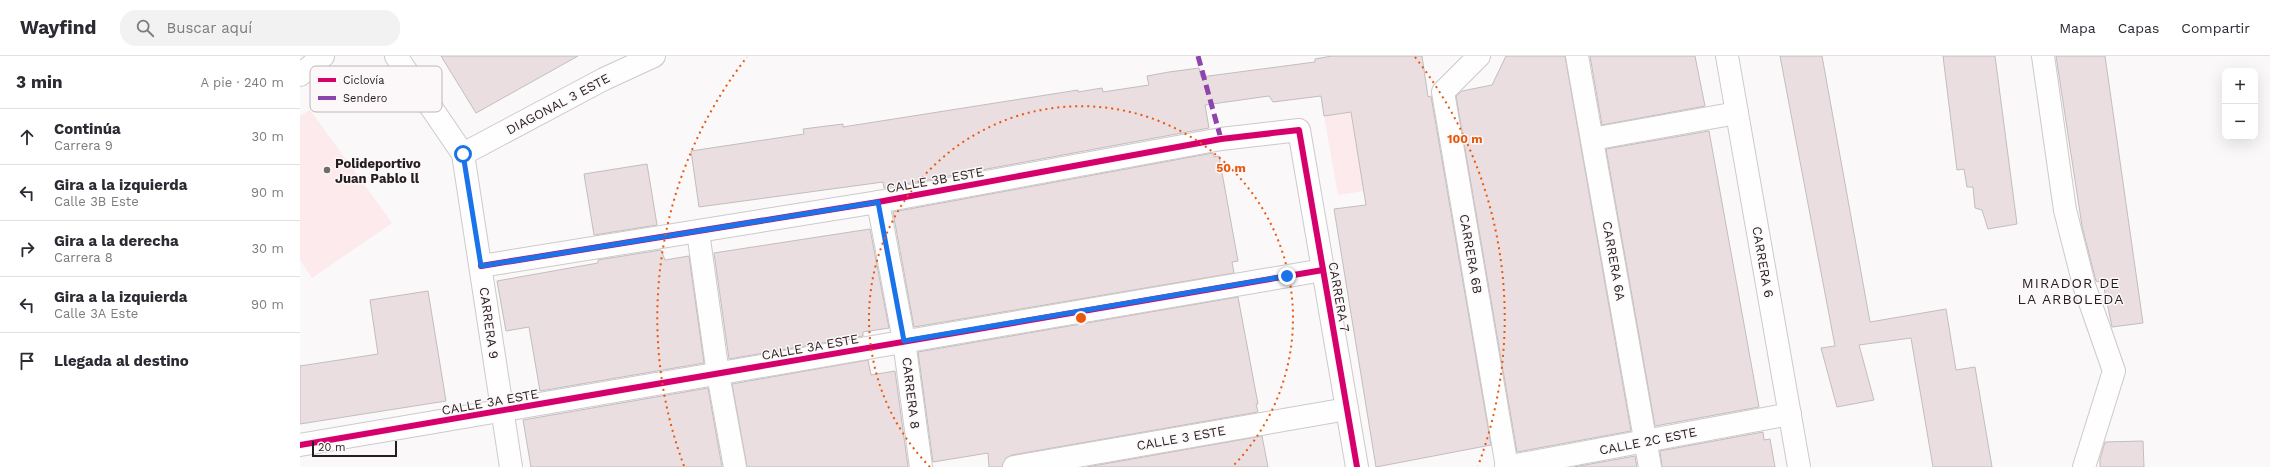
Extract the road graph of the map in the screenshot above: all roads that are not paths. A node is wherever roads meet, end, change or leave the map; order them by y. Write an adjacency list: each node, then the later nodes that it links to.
1 (323, 56): 8 (street)
2 (396, 56): 9 (street, CARRERA 9)
3 (654, 56): 16 (street, DIAGONAL 3 ESTE)
4 (1479, 56): 33 (street, CARRERA 6B)
5 (1577, 56): 15 (street, CARRERA 6A)
6 (1727, 56): 13 (street, CARRERA 6)
7 (2043, 56): 36 (street)
8 (311, 66)
9 (403, 66)
10 (310, 67): 11 (street)
11 (300, 75)
12 (434, 112): 16 (street, CARRERA 9)
13 (1737, 113): 15 (street); 25 (street, CARRERA 6)
14 (1299, 130): 17 (street, CALLE 3B ESTE); 20 (street, CARRERA 7)
15 (1592, 139): 26 (street, CARRERA 6A)
16 (463, 154): 19 (street, CARRERA 9)
17 (878, 202): 18 (street, CALLE 3B ESTE); 21 (street, CARRERA 8)
18 (698, 232): 19 (street, CALLE 3B ESTE); 22 (street)
19 (481, 266): 24 (street, CARRERA 9)
20 (1323, 270): 21 (street, CALLE 3A ESTE); 23 (street, CARRERA 7)
21 (904, 341): 22 (street, CALLE 3A ESTE); 30 (street, CARRERA 8)
22 (718, 374): 24 (street, CALLE 3A ESTE); 29 (street)
23 (1347, 409): 31 (street, CALLE 3 ESTE); 32 (street, CARRERA 7)
24 (502, 411): 27 (street, CALLE 3A ESTE); 28 (street, CARRERA 9)
25 (1790, 414): 26 (street, CALLE 2C ESTE); 35 (street, CARRERA 6)
26 (1645, 442): 33 (street, CALLE 2C ESTE); 34 (street, CARRERA 6A)
27 (300, 445)
28 (511, 467)
29 (735, 467)
30 (921, 467)
31 (1014, 467)
32 (1357, 467)
33 (1507, 467)
34 (1650, 467)
35 (1799, 467)
36 (2084, 467)

